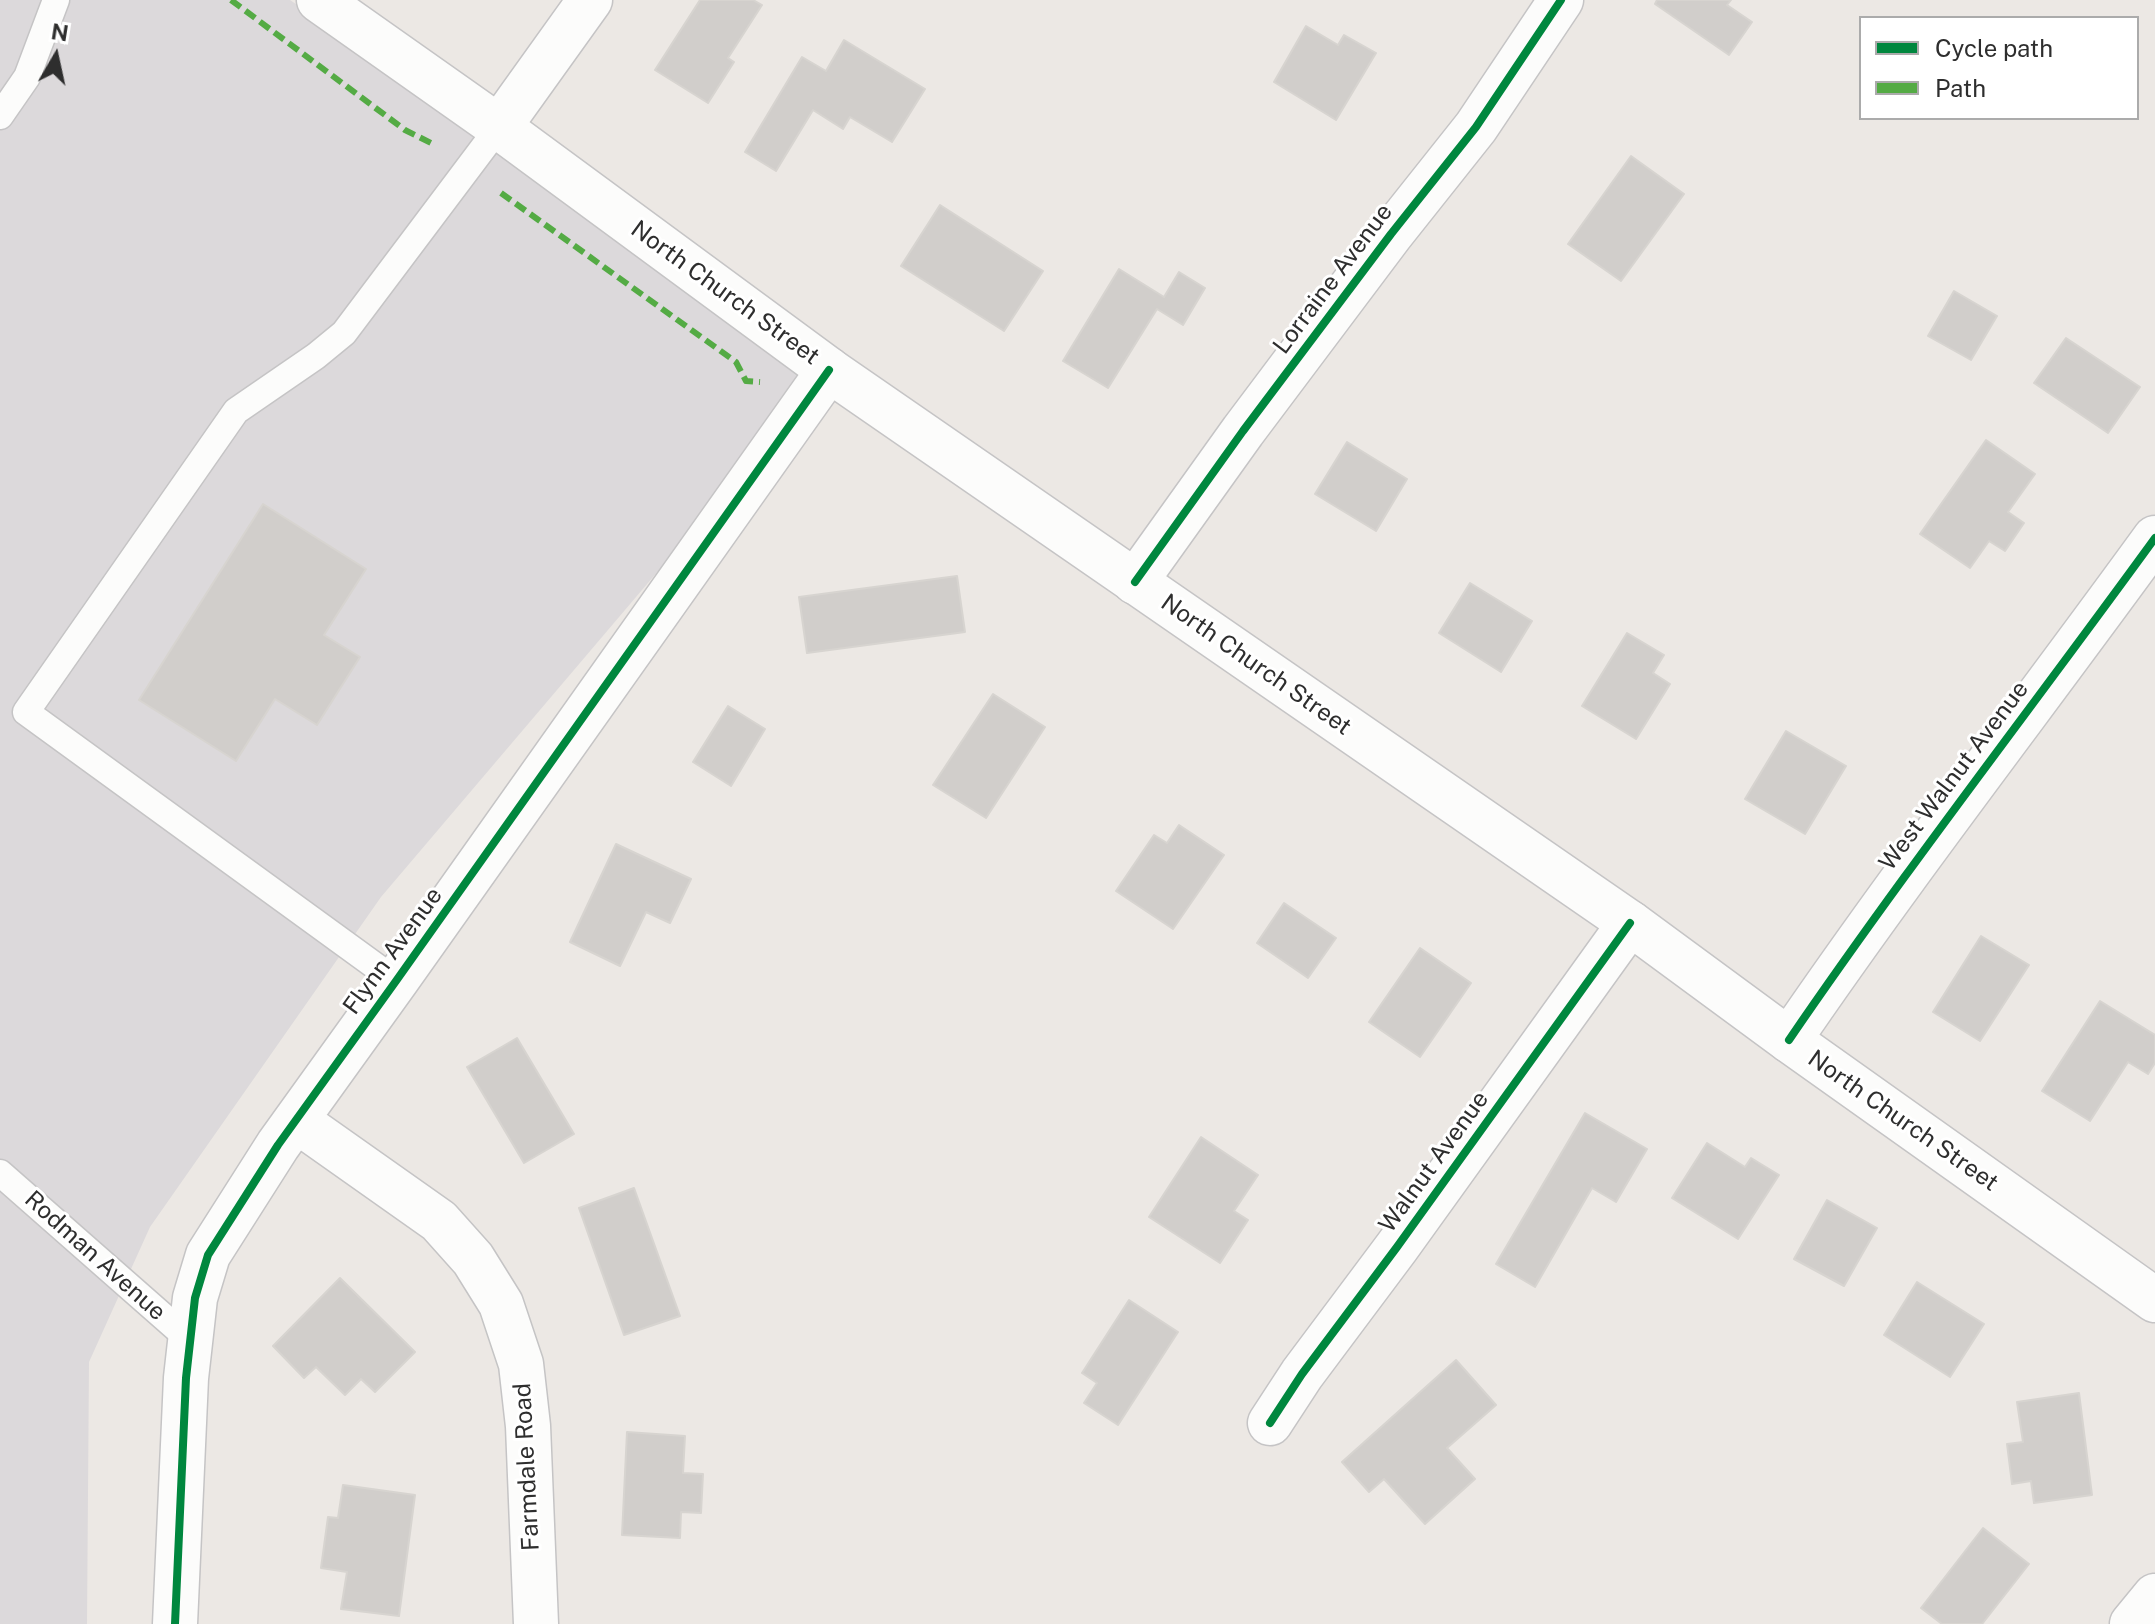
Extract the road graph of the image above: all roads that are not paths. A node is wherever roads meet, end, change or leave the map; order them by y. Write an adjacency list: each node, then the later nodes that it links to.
1 (56, 0): 5 (lane)
2 (319, 0): 6 (street, North Church Street)
3 (590, 0): 6 (street)
4 (1561, 0): 9 (street, Lorraine Avenue)
5 (0, 116)
6 (499, 127): 7 (street, North Church Street); 11 (lane)
7 (829, 370): 9 (street, North Church Street); 11 (street, Flynn Avenue)
8 (2155, 538): 12 (street, West Walnut Avenue)
9 (1135, 582): 10 (street, North Church Street)
10 (1630, 923): 12 (street, North Church Street); 17 (street, Walnut Avenue)
11 (396, 981): 13 (street, Flynn Avenue)
12 (1789, 1040): 15 (street, North Church Street)
13 (296, 1120): 16 (street, Flynn Avenue); 20 (street, Farmdale Road)
14 (0, 1173): 16 (lane, Rodman Avenue)
15 (2155, 1300)
16 (190, 1340): 19 (street, Flynn Avenue)
17 (1270, 1423)
18 (2155, 1596): 21 (street)
19 (175, 1624)
20 (536, 1624)
21 (2132, 1624)

